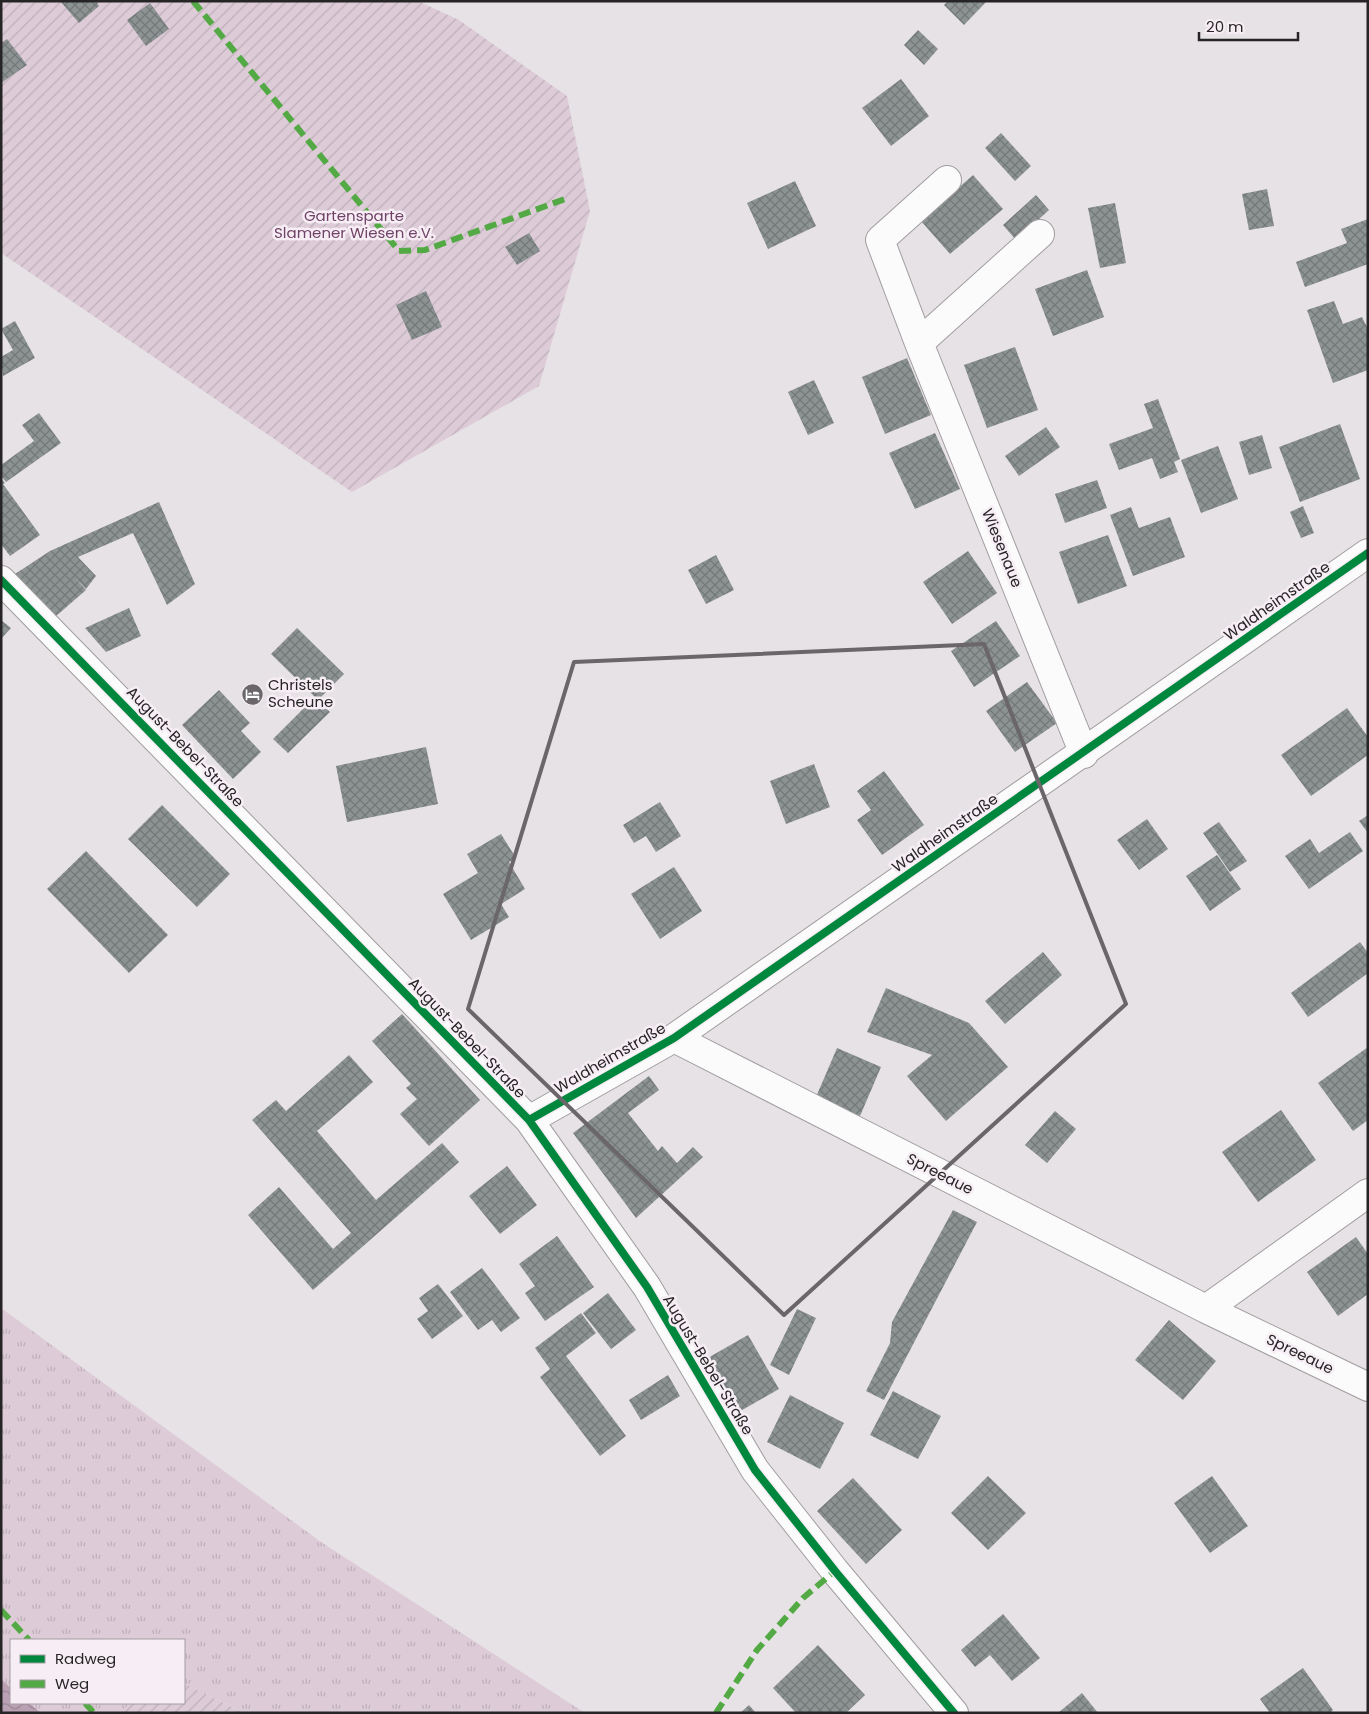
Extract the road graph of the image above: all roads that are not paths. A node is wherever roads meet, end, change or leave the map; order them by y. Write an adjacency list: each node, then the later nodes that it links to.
1 (947, 180): 3 (street, Wiesenaue)
2 (1040, 234): 3 (street)
3 (920, 343): 6 (street, Wiesenaue)
4 (1368, 553): 6 (street, Waldheimstraße)
5 (1, 580): 8 (street, August-Bebel-Straße)
6 (1084, 754): 7 (street, Waldheimstraße)
7 (674, 1038): 8 (street, Waldheimstraße); 10 (street, Spreeaue)
8 (529, 1120): 12 (street, August-Bebel-Straße)
9 (1368, 1192): 10 (street)
10 (1206, 1309): 11 (street, Spreeaue)
11 (1368, 1387)
12 (954, 1713)

